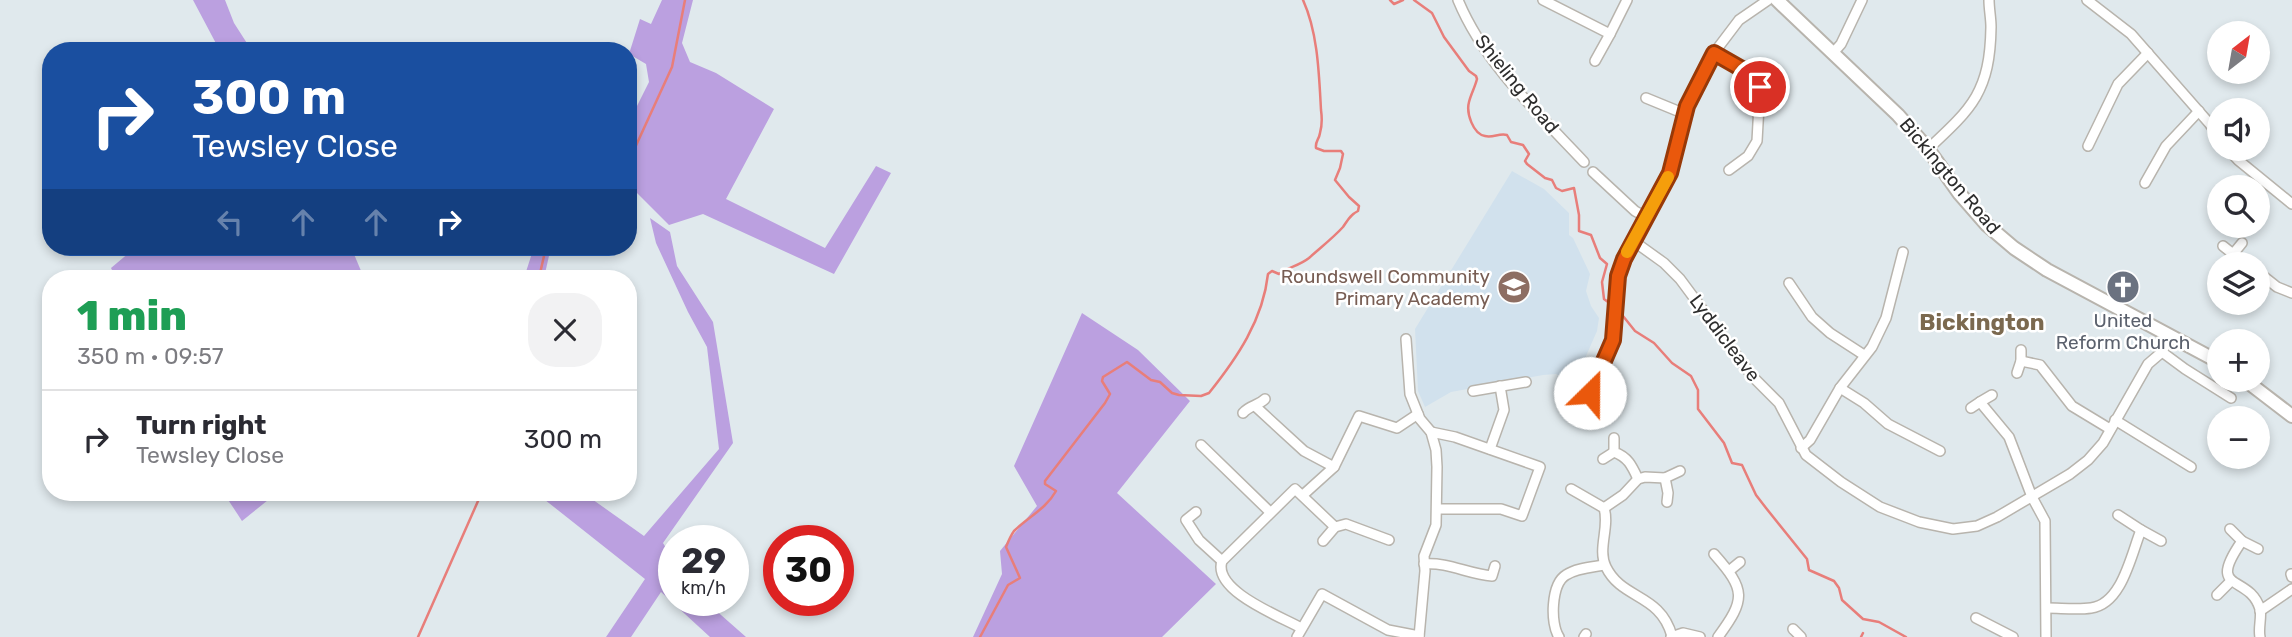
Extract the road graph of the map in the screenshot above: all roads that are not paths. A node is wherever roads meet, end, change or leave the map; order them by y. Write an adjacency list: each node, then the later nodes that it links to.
1 (1543, 0): 9 (street)
2 (1628, 0): 9 (street)
3 (1768, 0): 10 (street)
4 (1777, 0): 11 (main road, Bickington Road)
5 (1862, 0): 11 (street)
6 (1989, 0): 19 (street)
7 (2087, 0): 12 (street)
8 (1462, 2): 21 (street, Shieling Road)
9 (1610, 34): 13 (street)
10 (1714, 53): 16 (street); 22 (street)
11 (1833, 53): 19 (main road, Bickington Road)
12 (2148, 53): 15 (street); 18 (street)
13 (1595, 61)
14 (1646, 98): 16 (street)
15 (2199, 111): 17 (street); 24 (street)
16 (1685, 114): 26 (street)
17 (2207, 121)
18 (2088, 146)
19 (1928, 149): 36 (main road, Bickington Road)
20 (2239, 161): 25 (street)
21 (1584, 162)
22 (1729, 170)
23 (1593, 172): 26 (street)
24 (2145, 183)
25 (2292, 204)
26 (1646, 217): 27 (street)
27 (1632, 240): 43 (street); 65 (street, Lyddicleave)
28 (2242, 243): 32 (street)
29 (2223, 246): 31 (street)
30 (1903, 252): 40 (street)
31 (2230, 252)
32 (2235, 252)
33 (2270, 281): 35 (street)
34 (1788, 283): 40 (street)
35 (2292, 293)
36 (2170, 335): 39 (street, Lyddicleave); 41 (main road, Bickington Road)
37 (1406, 339): 59 (street)
38 (2021, 350): 42 (street)
39 (2162, 352): 53 (street); 61 (street, Lyddicleave)
40 (1864, 355): 48 (street)
41 (2207, 355)
42 (2021, 361): 44 (street); 61 (street)
43 (1598, 372): 45 (street); 51 (street)
44 (2017, 373)
45 (1614, 381)
46 (1526, 382): 47 (street)
47 (1500, 386): 49 (street); 66 (street)
48 (1840, 388): 65 (street); 67 (street)
49 (1473, 391)
50 (2261, 392): 60 (main road)
51 (1590, 393)
52 (1992, 395): 55 (street)
53 (2231, 398)
54 (1265, 399): 56 (street)
55 (1980, 402): 57 (street); 77 (street)
56 (1255, 406): 58 (street); 70 (street)
57 (1971, 408)
58 (1243, 413)
59 (1418, 414): 62 (street); 70 (street)
60 (2292, 416)
61 (2113, 424): 71 (street); 77 (street, Lyddicleave)
62 (1431, 432): 66 (street); 80 (street)
63 (1614, 438): 68 (street)
64 (1201, 445): 82 (street)
65 (1801, 448): 77 (street, Lyddicleave)
66 (1490, 449): 80 (street)
67 (1940, 451)
68 (1614, 452): 69 (street); 74 (street)
69 (1603, 459)
70 (1334, 467): 76 (street)
71 (2191, 467)
72 (1680, 471): 73 (street)
73 (1665, 478): 74 (street); 78 (street)
74 (1638, 479): 79 (street)
75 (1571, 489): 79 (street)
76 (1303, 495): 82 (street); 84 (street)
77 (2032, 497): 102 (street)
78 (1667, 502)
79 (1604, 508): 96 (street)
80 (1437, 509): 95 (street)
81 (1196, 512): 93 (street)
82 (1270, 512): 93 (street)
83 (2118, 515): 86 (street)
84 (1335, 527): 87 (street); 88 (street)
85 (2230, 529): 90 (street)
86 (2141, 530): 89 (street); 102 (street)
87 (1389, 540)
88 (1324, 541)
89 (2161, 541)
90 (2242, 541): 91 (street); 99 (street)
91 (2258, 549)
92 (1714, 554): 98 (street)
93 (1222, 561): 106 (street)
94 (1740, 562): 98 (street)
95 (1424, 564): 97 (street); 108 (street)
96 (1604, 565): 109 (street); 110 (street)
97 (1495, 566)
98 (1729, 571): 112 (street)
99 (2231, 581): 101 (street); 103 (street)
100 (2292, 589): 103 (street)
101 (2217, 595)
102 (2047, 608): 114 (street)
103 (2260, 611): 115 (street)
104 (1976, 618): 107 (street)
105 (1793, 629): 113 (street)
106 (1299, 633): 108 (street)
107 (2006, 635)
108 (1419, 636)
109 (1672, 636): 111 (street)
110 (1559, 637)
111 (1700, 637)
112 (1718, 637)
113 (1801, 637)
114 (2046, 637)
115 (2260, 637)

